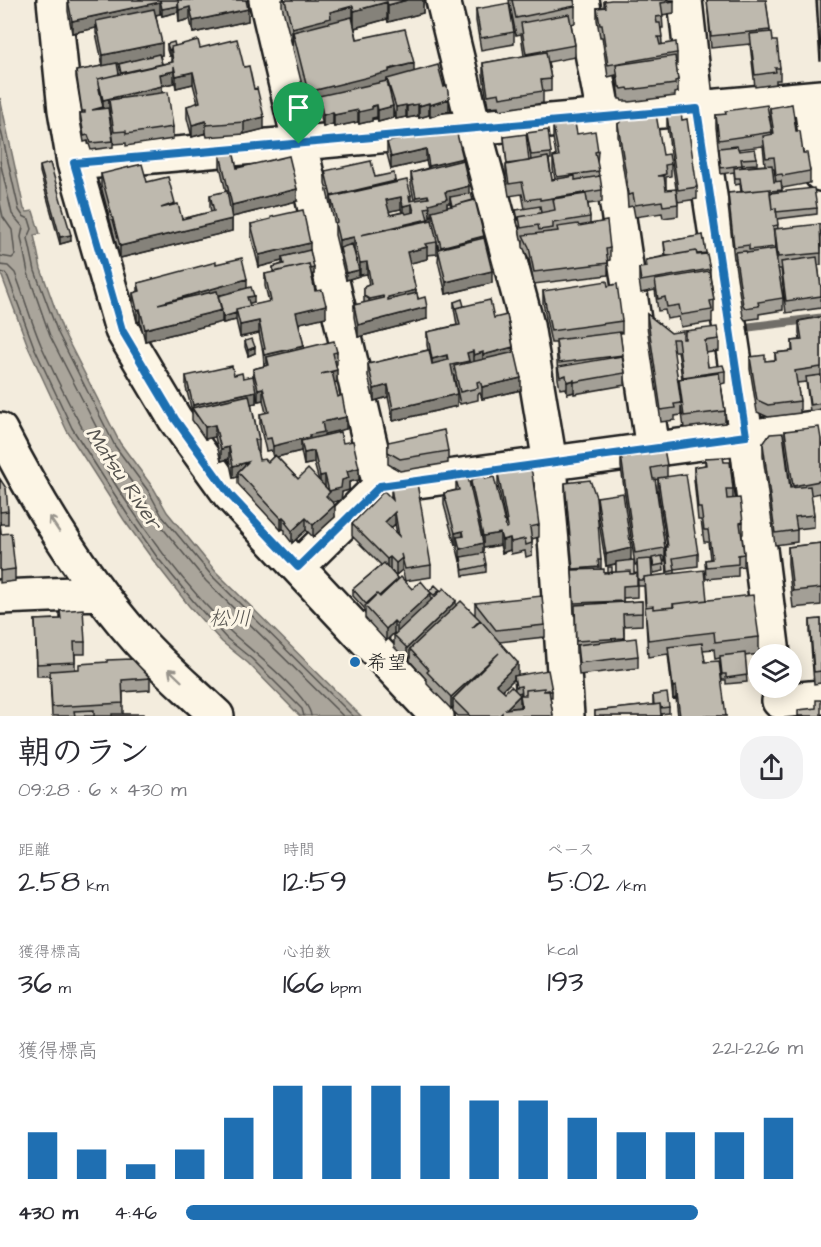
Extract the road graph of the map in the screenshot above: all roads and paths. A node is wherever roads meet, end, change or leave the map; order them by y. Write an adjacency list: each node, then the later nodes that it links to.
1 (54, 0): 11 (street)
2 (266, 0): 10 (street)
3 (442, 0): 9 (street)
4 (582, 0): 8 (street)
5 (685, 0): 7 (street)
6 (815, 97): 7 (street); 12 (street)
7 (697, 109): 8 (street); 15 (street)
8 (604, 116): 9 (street); 16 (street)
9 (474, 128): 10 (street); 17 (street)
10 (299, 144): 11 (street); 18 (street)
11 (74, 163): 19 (street)
12 (821, 174)
13 (821, 427): 15 (street)
14 (0, 430): 20 (street, one-way to 14)
15 (746, 436): 16 (street); 22 (street)
16 (652, 450): 17 (street)
17 (550, 463): 18 (street); 27 (street)
18 (380, 486): 19 (street)
19 (298, 567): 26 (street)
20 (99, 593): 21 (street); 25 (street, one-way to 20)
21 (0, 597)
22 (772, 644)
23 (821, 697): 24 (street)
24 (779, 701)
25 (217, 716)
26 (437, 716)
27 (567, 716)

